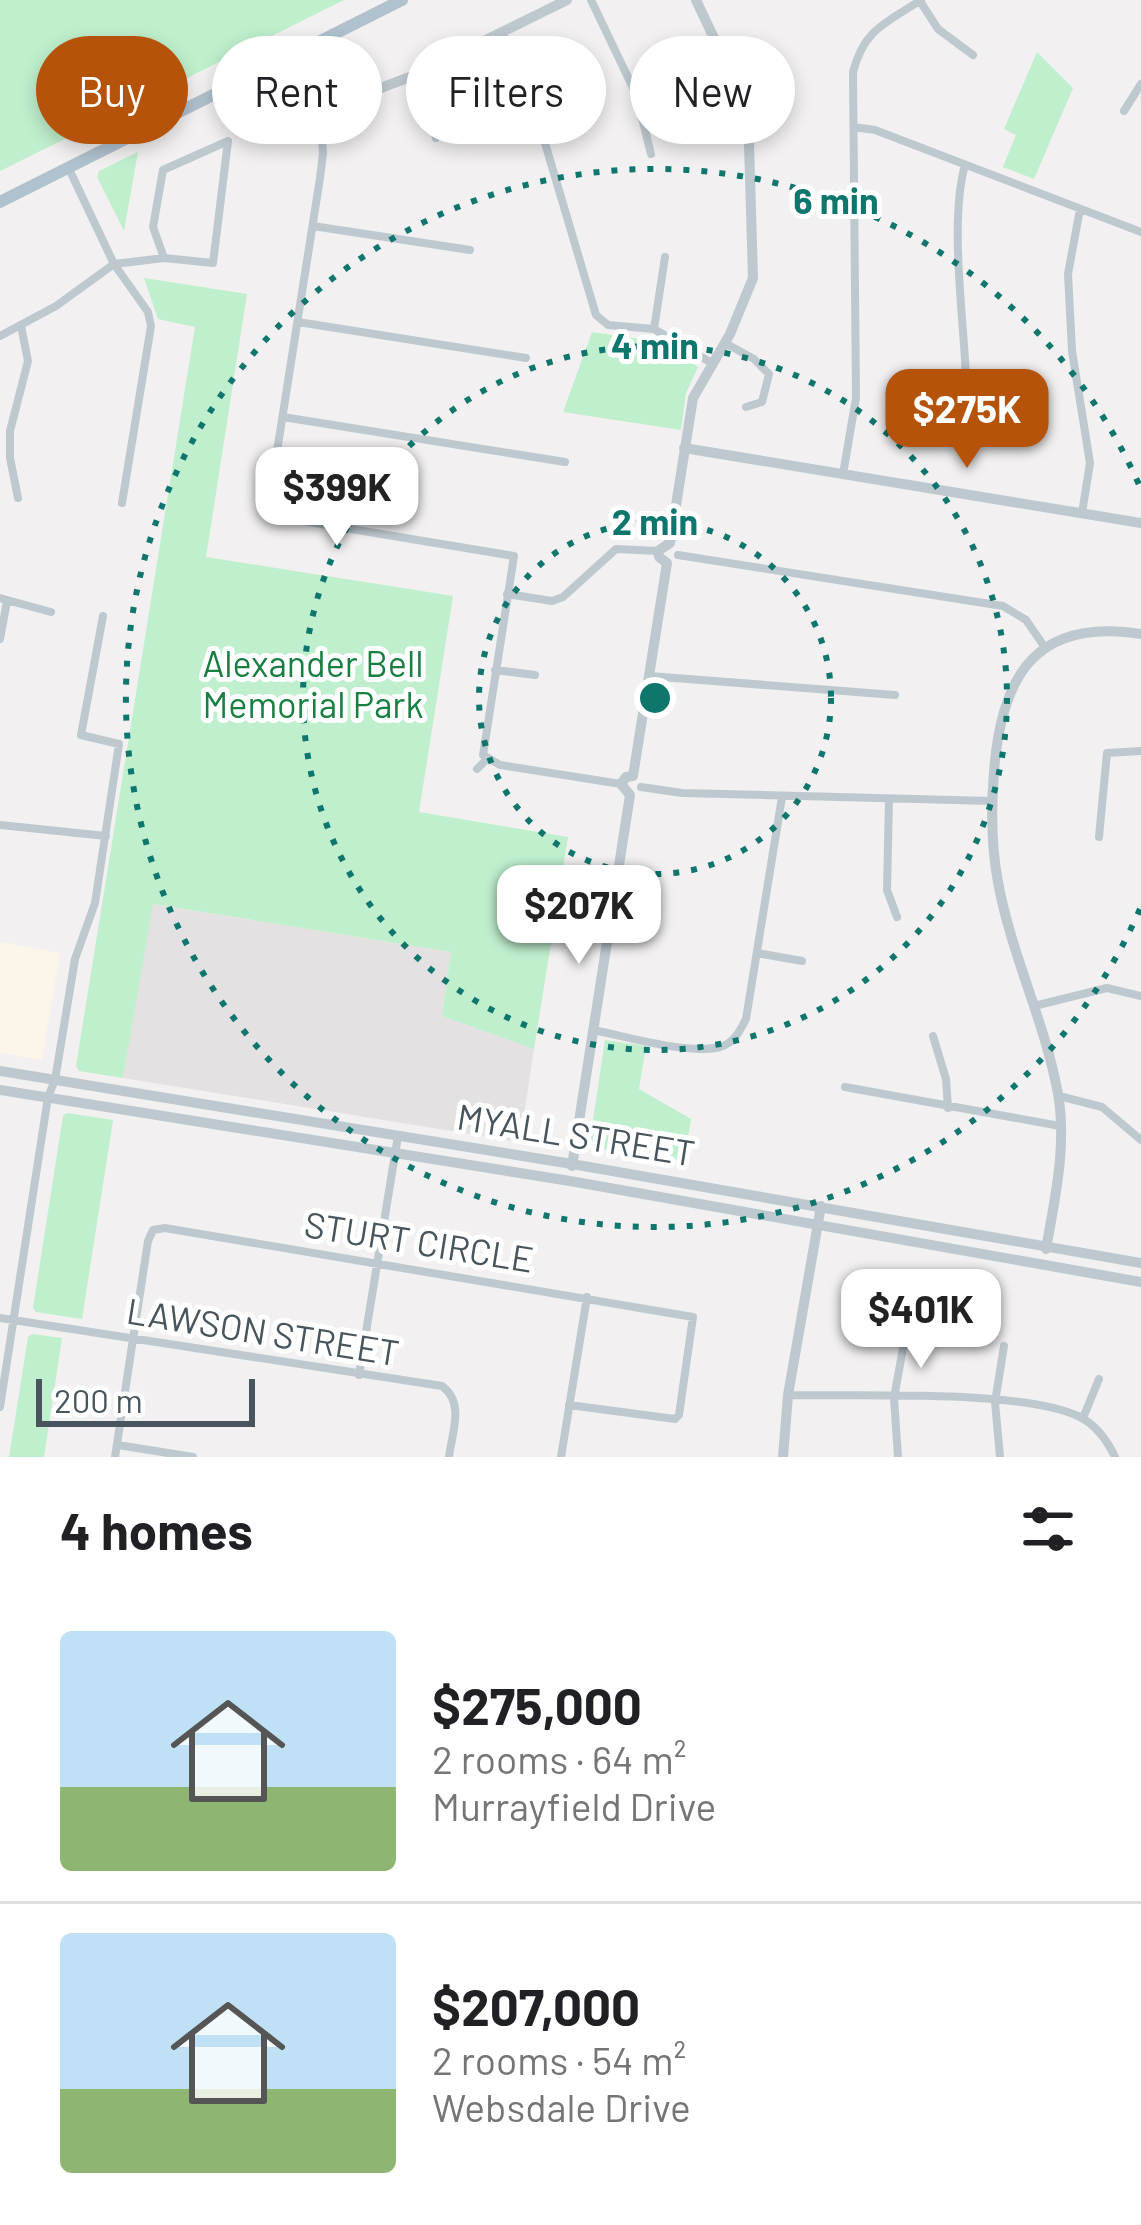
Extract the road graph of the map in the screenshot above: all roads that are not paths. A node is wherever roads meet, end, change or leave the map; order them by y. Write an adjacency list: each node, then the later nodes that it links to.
1 (402, 0): 7 (main road)
2 (567, 0): 6 (street)
3 (591, 0): 15 (street)
4 (696, 0): 30 (street)
5 (921, 0): 9 (street); 13 (street)
6 (502, 32): 8 (street); 28 (street)
7 (330, 36)
8 (494, 36)
9 (973, 55)
10 (1141, 84): 12 (street)
11 (212, 95): 17 (main road)
12 (1124, 111)
13 (854, 127): 16 (street); 38 (street)
14 (322, 144): 20 (street)
15 (651, 154)
16 (965, 165): 19 (street); 33 (street)
17 (69, 167): 18 (main road); 25 (street)
18 (0, 202)
19 (1080, 209): 21 (street); 41 (street)
20 (314, 226): 22 (street); 26 (street)
21 (1141, 232)
22 (470, 250)
23 (664, 257): 28 (street)
24 (164, 258): 24 (street); 25 (street)
25 (115, 264): 27 (street); 40 (street)
26 (298, 322): 31 (street); 35 (street)
27 (21, 326): 29 (street); 39 (street)
28 (653, 329): 32 (street)
29 (0, 336)
30 (724, 343): 32 (street); 34 (street)
31 (526, 358)
32 (710, 362): 36 (street)
33 (967, 380)
34 (746, 407)
35 (283, 417): 37 (street); 45 (street)
36 (684, 448): 38 (street); 43 (street)
37 (565, 462)
38 (844, 475): 41 (street)
39 (18, 498)
40 (122, 502)
41 (1082, 513): 42 (street)
42 (1141, 524)
43 (664, 547): 44 (street); 45 (street)
44 (672, 559): 51 (street); 54 (street)
45 (507, 594): 52 (street)
46 (3, 600): 47 (street); 50 (street)
47 (51, 611)
48 (103, 616): 66 (street)
49 (1141, 634): 51 (street)
50 (0, 639)
51 (1046, 649): 64 (street)
52 (495, 670): 53 (street); 57 (street)
53 (535, 675)
54 (649, 676): 55 (street); 59 (street)
55 (895, 695)
56 (1141, 751): 67 (street)
57 (486, 760): 58 (street); 60 (street)
58 (477, 769)
59 (637, 781): 60 (street); 61 (street); 62 (street)
60 (621, 784): 61 (street)
61 (630, 796): 68 (street)
62 (782, 797): 63 (street); 71 (street)
63 (889, 799): 64 (street); 70 (street)
64 (992, 801): 74 (street)
65 (0, 825): 66 (street)
66 (106, 836): 78 (street)
67 (1099, 837)
68 (612, 910): 69 (street); 75 (street)
69 (657, 917)
70 (897, 917)
71 (757, 953): 72 (street); 75 (street)
72 (802, 961)
73 (1141, 996): 74 (street)
74 (1034, 1006): 81 (street)
75 (593, 1030): 88 (street)
76 (933, 1036): 83 (street)
77 (0, 1071): 78 (street, MYALL STREET)
78 (55, 1080): 82 (street); 85 (street, MYALL STREET)
79 (845, 1087): 83 (street)
80 (0, 1090): 82 (street, MYALL STREET)
81 (1059, 1096): 84 (street); 86 (street)
82 (48, 1097): 87 (street, MYALL STREET); 99 (street)
83 (948, 1108): 84 (street)
84 (1060, 1126): 92 (street)
85 (398, 1136): 87 (street); 88 (street, MYALL STREET)
86 (1141, 1140)
87 (396, 1154): 89 (street, MYALL STREET); 93 (street)
88 (572, 1164): 89 (street); 90 (street, MYALL STREET)
89 (570, 1181): 91 (street, MYALL STREET)
90 (821, 1206): 91 (street); 92 (street, MYALL STREET)
91 (818, 1224): 95 (street, MYALL STREET); 105 (street)
92 (1046, 1246): 94 (street, MYALL STREET); 95 (street)
93 (378, 1263): 97 (street, STURT CIRCLE); 101 (street, STURT CIRCLE); 103 (street)
94 (1141, 1263)
95 (1043, 1264): 96 (street, MYALL STREET)
96 (1141, 1282)
97 (587, 1297): 108 (street); 108 (street, STURT CIRCLE)
98 (0, 1318): 99 (street, LAWSON STREET)
99 (15, 1320): 101 (street, LAWSON STREET); 109 (street)
100 (905, 1336): 106 (street)
101 (134, 1338): 103 (street, LAWSON STREET); 111 (street, STURT CIRCLE)
102 (1004, 1346): 107 (street)
103 (359, 1375): 114 (street, LAWSON STREET)
104 (1099, 1379): 110 (street)
105 (788, 1395): 106 (street); 116 (street)
106 (894, 1398): 107 (street); 117 (street)
107 (995, 1402): 110 (street); 118 (street)
108 (569, 1405): 115 (street)
109 (0, 1407)
110 (1083, 1418): 119 (street)
111 (117, 1444): 112 (street, STURT CIRCLE); 113 (street)
112 (116, 1457)
113 (193, 1457)
114 (449, 1457)
115 (561, 1457)
116 (782, 1457)
117 (898, 1457)
118 (1000, 1457)
119 (1115, 1457)

